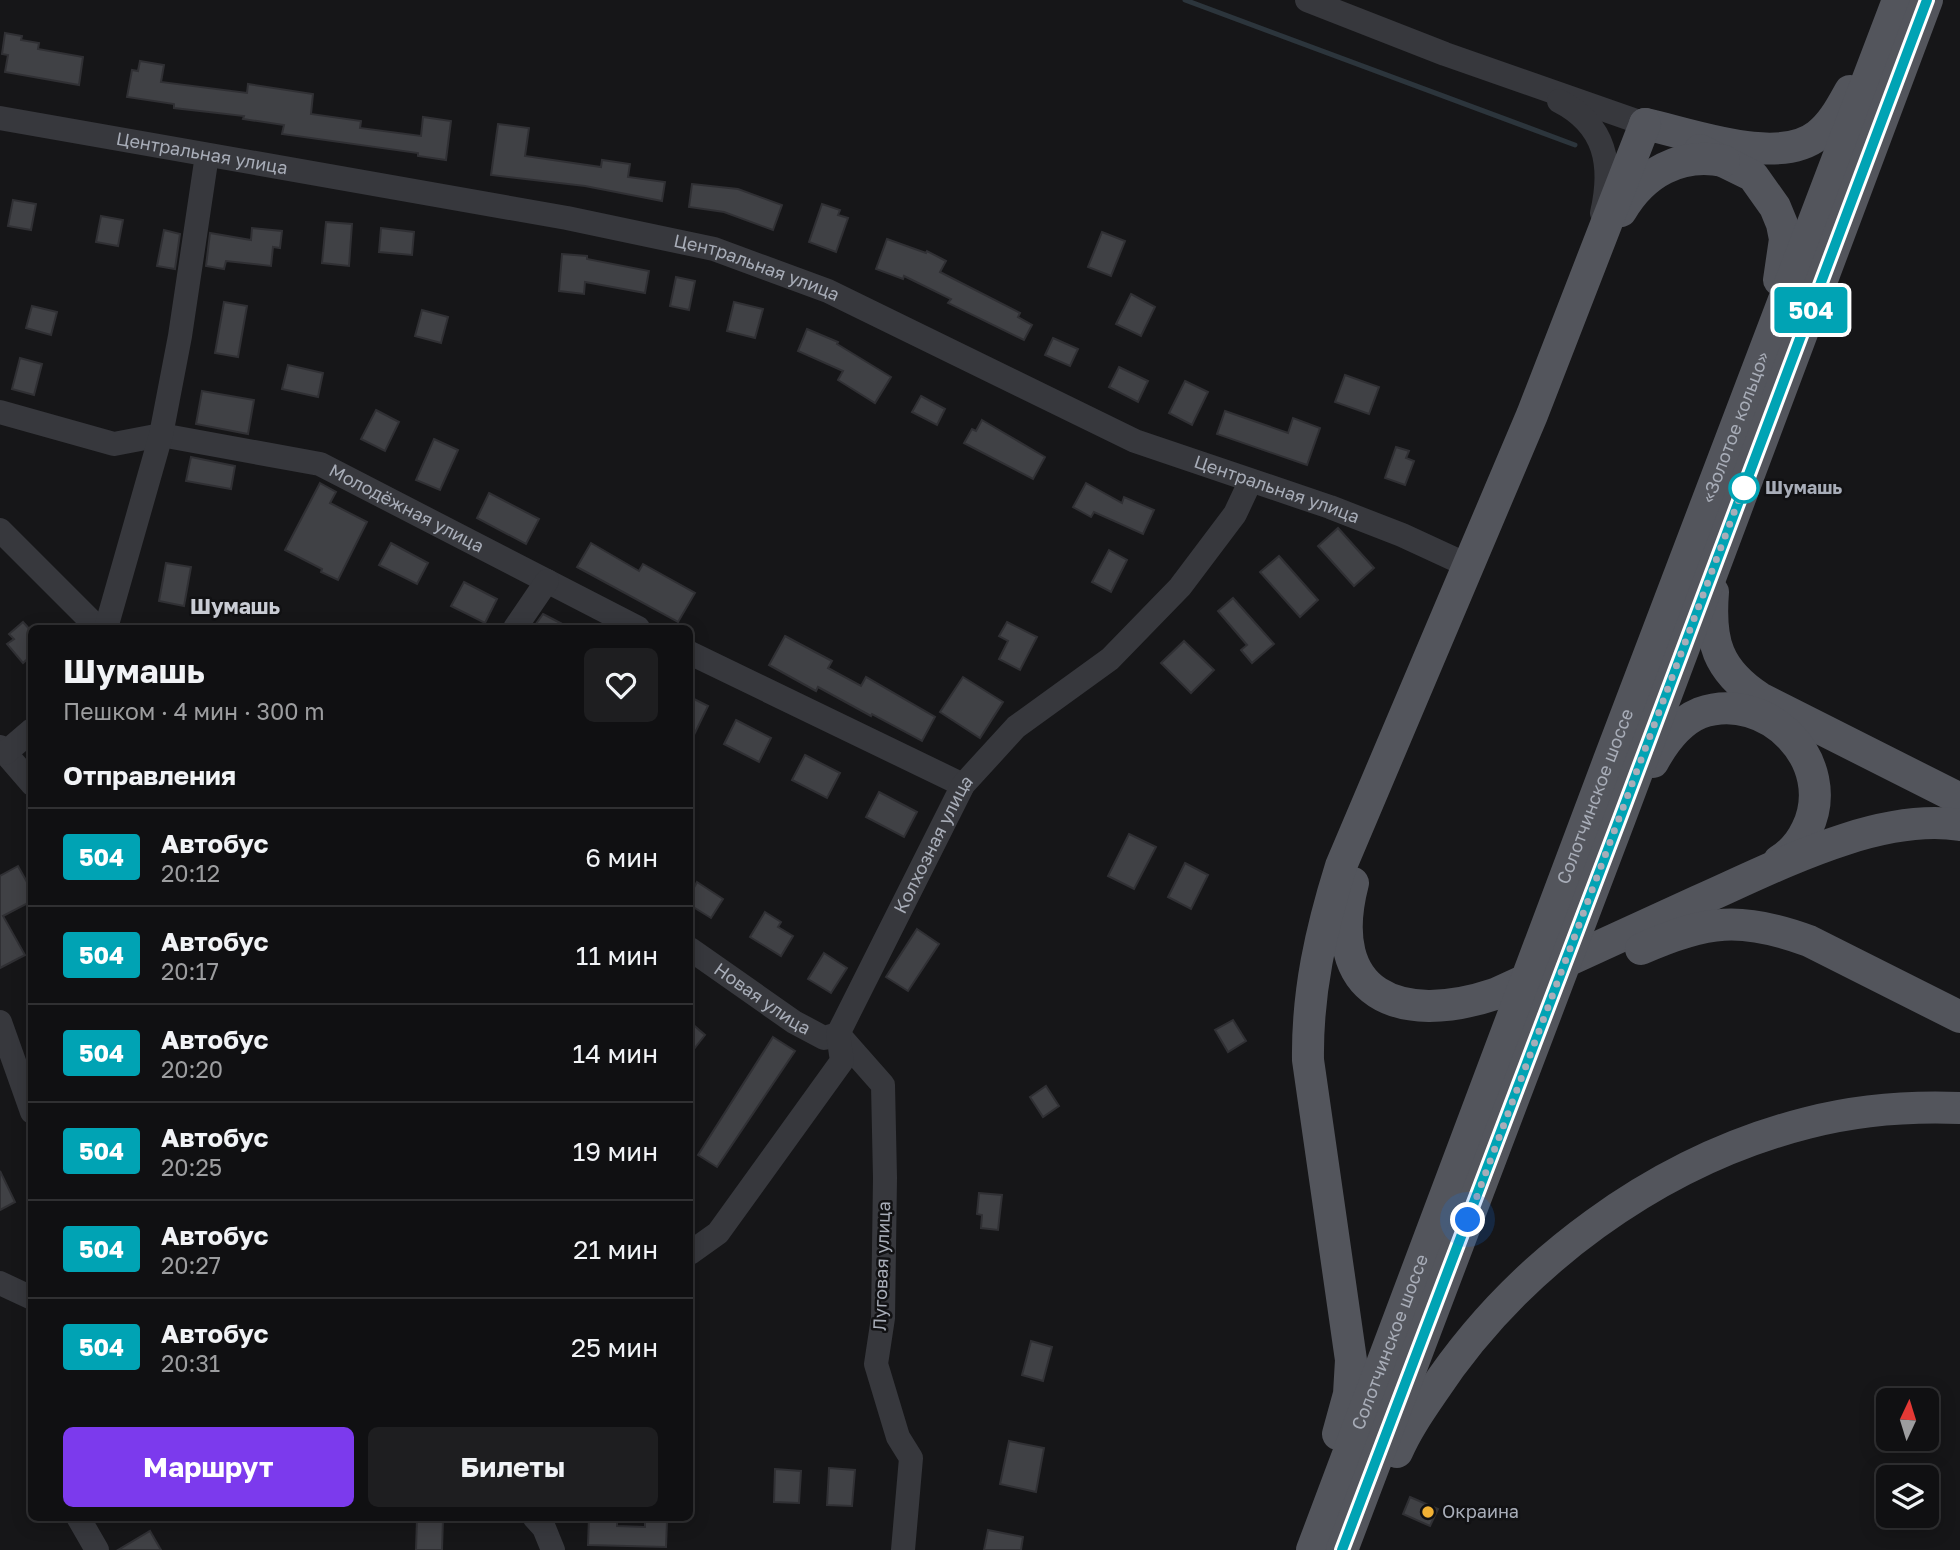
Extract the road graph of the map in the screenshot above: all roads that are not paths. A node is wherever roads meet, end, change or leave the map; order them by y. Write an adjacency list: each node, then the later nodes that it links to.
1 (1307, 0): 5 (street)
2 (1885, 0): 7 (main road)
3 (1898, 0): 11 (main road, «Золотое кольцо»)
4 (1927, 0): 16 (main road, «Золотое кольцо»)
5 (1446, 54): 7 (street); 10 (street)
6 (0, 118): 8 (street, Центральная улица)
7 (1645, 124): 9 (main road); 10 (main road)
8 (207, 155): 13 (street); 14 (street, Центральная улица)
9 (1725, 162): 10 (main road); 11 (main road)
10 (1589, 269): 17 (main road)
11 (1759, 370): 24 (main road, «Золотое кольцо»)
12 (0, 412): 13 (street)
13 (160, 435): 18 (street, Молодёжная улица); 20 (street)
14 (1250, 482): 17 (street, Центральная улица); 29 (street, Колхозная улица)
15 (0, 530): 19 (street)
16 (1715, 563): 25 (main road, «Золотое кольцо»); 30 (main road)
17 (1464, 574): 33 (main road); 34 (main road)
18 (547, 581): 21 (street); 22 (street, Молодёжная улица)
19 (95, 625)
20 (107, 625)
21 (517, 625)
22 (632, 625)
23 (693, 654): 29 (street)
24 (1648, 656): 52 (main road, Солотчинское шоссе)
25 (1677, 668): 31 (main road, Солотчинское шоссе)
26 (28, 733): 27 (street)
27 (3, 750): 28 (street)
28 (28, 779)
29 (963, 785): 40 (street, Колхозная улица)
30 (1960, 799)
31 (1620, 818): 34 (main road); 53 (main road, Солотчинское шоссе)
32 (1960, 825): 34 (main road)
33 (1341, 866): 36 (main road); 51 (main road)
34 (1754, 876)
35 (693, 951): 40 (street, Новая улица)
36 (1890, 984): 37 (main road); 39 (main road)
37 (1960, 1017)
38 (0, 1022): 41 (street)
39 (1960, 1026)
40 (838, 1034): 43 (street, Колхозная улица); 50 (street, Луговая улица)
41 (28, 1101)
42 (1960, 1108): 54 (main road)
43 (693, 1251)
44 (0, 1283): 45 (street)
45 (28, 1296)
46 (80, 1521): 48 (street)
47 (538, 1521): 49 (street)
48 (97, 1550)
49 (553, 1550)
50 (903, 1550)
51 (1306, 1550)
52 (1312, 1550)
53 (1342, 1550)
54 (1348, 1550)

